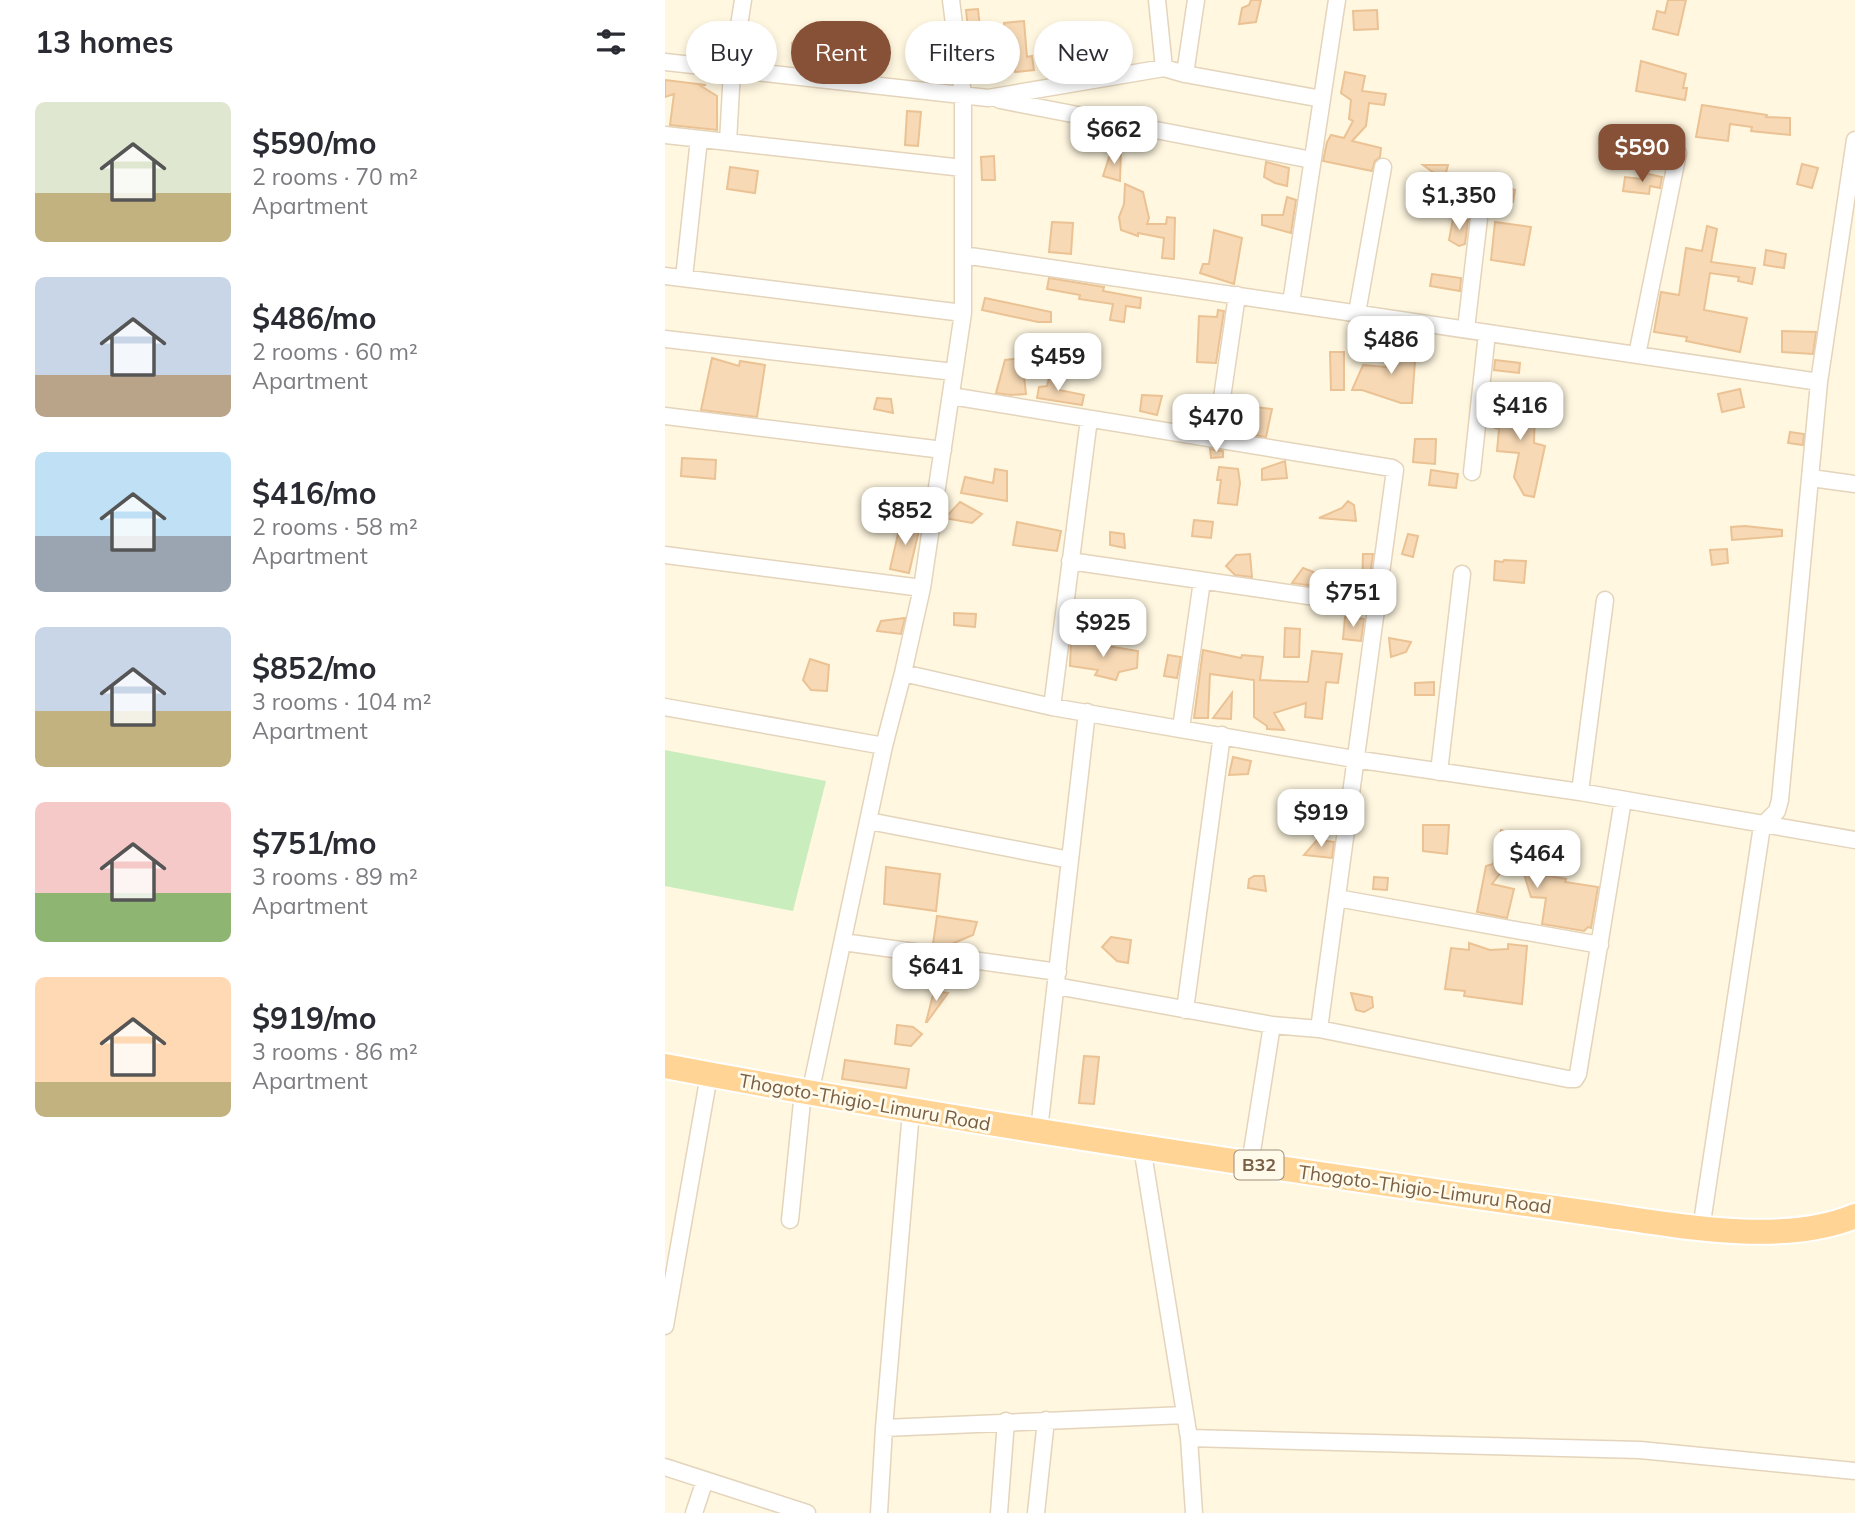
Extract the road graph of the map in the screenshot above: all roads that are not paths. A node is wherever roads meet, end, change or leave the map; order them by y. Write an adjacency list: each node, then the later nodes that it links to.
1 (743, 0): 6 (street)
2 (951, 0): 13 (street)
3 (1157, 0): 9 (street)
4 (1196, 0): 11 (street)
5 (1338, 0): 15 (street)
6 (740, 21)
7 (665, 62): 8 (street)
8 (686, 64)
9 (1164, 68): 11 (street); 14 (street)
10 (777, 74): 13 (street)
11 (1185, 74): 15 (street)
12 (731, 84): 19 (street)
13 (963, 95): 14 (street); 23 (street)
14 (988, 98): 21 (street)
15 (1322, 99): 21 (street)
16 (665, 135): 17 (street)
17 (699, 139): 19 (street); 27 (street)
18 (1855, 140): 37 (street)
19 (728, 142): 23 (street)
20 (1678, 153): 35 (street)
21 (1312, 160): 29 (street)
22 (1383, 167): 31 (street)
23 (963, 168): 25 (street)
24 (1481, 201): 32 (street)
25 (963, 254): 28 (street); 30 (street)
26 (665, 276): 27 (street)
27 (684, 278): 30 (street)
28 (1237, 295): 29 (street); 41 (street)
29 (1290, 303): 31 (street)
30 (963, 313): 36 (street)
31 (1357, 313): 32 (street)
32 (1466, 330): 33 (street)
33 (1487, 333): 35 (street); 43 (street)
34 (665, 339): 36 (street)
35 (1637, 355): 37 (street)
36 (954, 372): 38 (street)
37 (1819, 382): 44 (street)
38 (951, 396): 40 (street); 42 (street)
39 (665, 416): 42 (street)
40 (1089, 419): 41 (street); 47 (street)
41 (1216, 439): 52 (street)
42 (943, 450): 50 (street)
43 (1472, 472)
44 (1811, 478): 45 (street); 65 (street)
45 (1855, 484)
46 (665, 555): 50 (street)
47 (1070, 561): 49 (street); 55 (street)
48 (1462, 573): 61 (street)
49 (1202, 580): 52 (street); 57 (street)
50 (922, 588): 53 (street)
51 (1605, 600): 62 (street)
52 (1376, 606): 60 (street)
53 (903, 673): 55 (street); 59 (street)
54 (665, 707): 59 (street)
55 (1052, 707): 56 (street)
56 (1087, 712): 57 (street); 67 (street)
57 (1181, 728): 58 (street)
58 (1222, 735): 60 (street); 72 (street)
59 (884, 746): 64 (street)
60 (1354, 760): 61 (street); 68 (street)
61 (1439, 772): 62 (street)
62 (1580, 792): 63 (street)
63 (1623, 800): 65 (street); 70 (street)
64 (869, 821): 67 (street); 69 (street)
65 (1762, 825): 66 (street); 84 (street)
66 (1855, 840)
67 (1070, 860): 71 (street)
68 (1337, 898): 70 (street); 74 (street)
69 (843, 942): 71 (street); 77 (street)
70 (1600, 945): 74 (street)
71 (1057, 979): 72 (street); 79 (street)
72 (1185, 1010): 73 (street)
73 (1272, 1025): 74 (street); 81 (street)
74 (1319, 1029)
75 (665, 1066): 76 (highway, Thogoto-Thigio-Limuru Road / B32)
76 (709, 1075): 77 (highway, Thogoto-Thigio-Limuru Road / B32); 85 (street)
77 (807, 1093): 78 (highway, Thogoto-Thigio-Limuru Road / B32); 83 (street)
78 (911, 1111): 79 (highway, Thogoto-Thigio-Limuru Road / B32); 89 (street)
79 (1039, 1130): 80 (highway, Thogoto-Thigio-Limuru Road / B32)
80 (1142, 1147): 81 (highway, Thogoto-Thigio-Limuru Road / B32); 86 (street)
81 (1250, 1164): 84 (highway, Thogoto-Thigio-Limuru Road / B32)
82 (1855, 1216): 84 (highway, Thogoto-Thigio-Limuru Road / B32)
83 (790, 1220)
84 (1701, 1229)
85 (665, 1326)
86 (1185, 1415): 87 (street); 90 (street)
87 (1046, 1420): 88 (street); 98 (street)
88 (1006, 1421): 89 (street); 97 (street)
89 (884, 1428): 96 (street)
90 (1189, 1438): 92 (street); 99 (street)
91 (665, 1467): 93 (street)
92 (1855, 1471)
93 (705, 1480): 94 (street); 95 (street)
94 (694, 1513)
95 (807, 1513)
96 (879, 1513)
97 (999, 1513)
98 (1036, 1513)
99 (1194, 1513)

